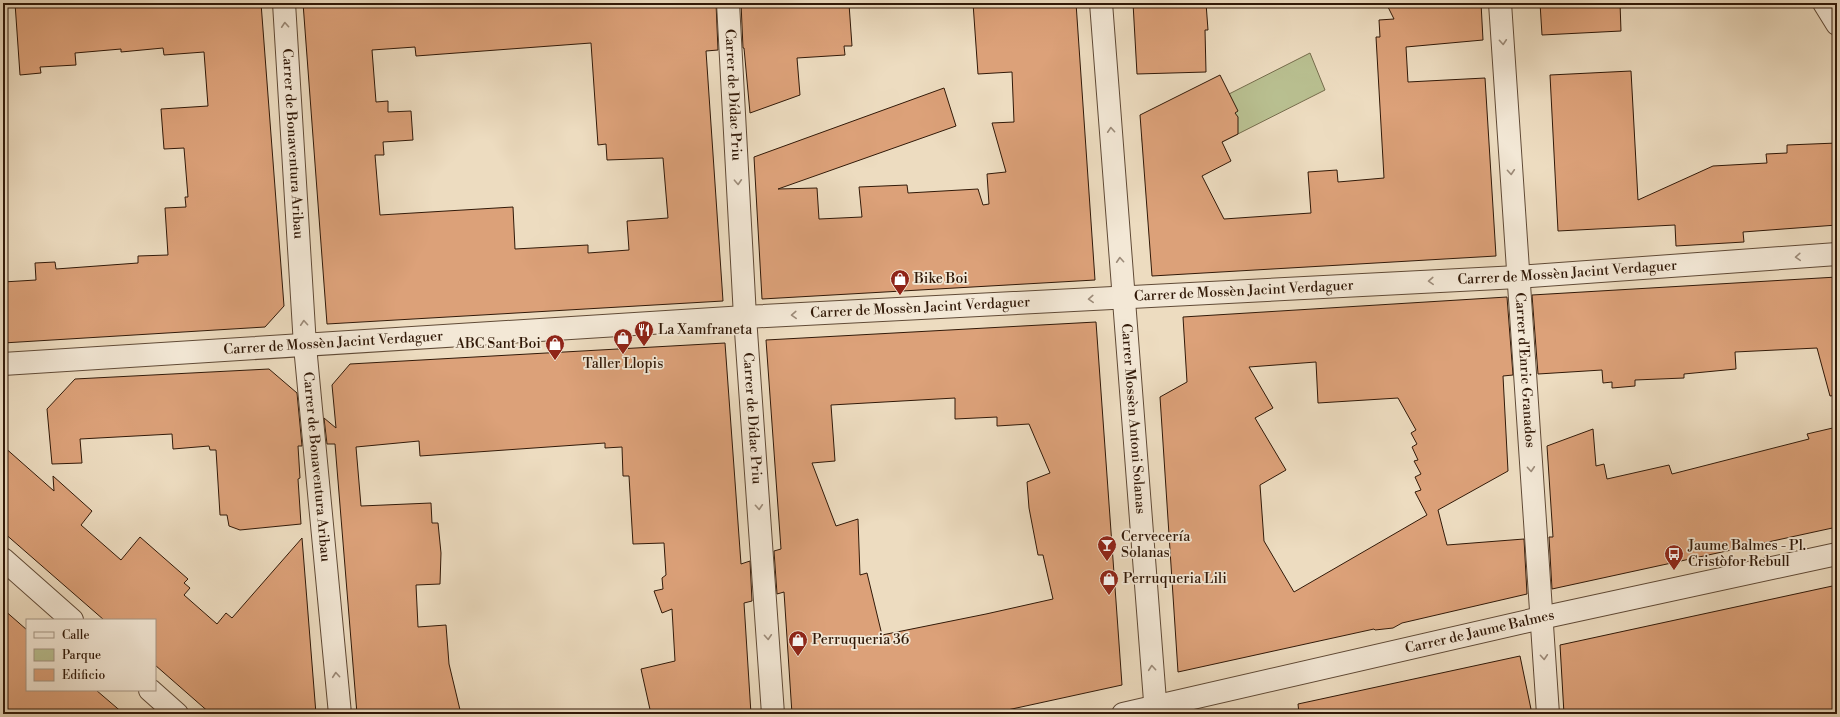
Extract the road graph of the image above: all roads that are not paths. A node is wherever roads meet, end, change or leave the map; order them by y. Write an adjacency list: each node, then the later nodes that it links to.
1 (284, 3): 11 (street, Carrer de Bonaventura Aribau, one-way to 1)
2 (728, 3): 10 (street, Carrer de Dídac Priu, one-way to 10)
3 (1101, 3): 9 (street, Carrer Mossèn Antoni Solanas, one-way to 3)
4 (1500, 3): 8 (street, Carrer d'Enric Granados, one-way to 8)
5 (1824, 3): 6 (street)
6 (1837, 24)
7 (1837, 254): 8 (street, Carrer de Mossèn Jacint Verdaguer, one-way to 8)
8 (1518, 277): 9 (street, Carrer de Mossèn Jacint Verdaguer, one-way to 9); 15 (street, Carrer d'Enric Granados, one-way to 15)
9 (1123, 297): 10 (street, Carrer de Mossèn Jacint Verdaguer, one-way to 10); 18 (street, Carrer Mossèn Antoni Solanas, one-way to 9)
10 (745, 317): 11 (street, Carrer de Mossèn Jacint Verdaguer); 21 (street, Carrer de Dídac Priu, one-way to 21)
11 (305, 346): 12 (street, Carrer de Mossèn Jacint Verdaguer); 20 (street, Carrer de Bonaventura Aribau, one-way to 11)
12 (3, 364)
13 (1837, 554): 15 (street, Carrer de Jaume Balmes)
14 (3, 559): 16 (street)
15 (1541, 618): 18 (street, Carrer de Jaume Balmes); 23 (street, Carrer d'Enric Granados, one-way to 23)
16 (71, 619)
17 (151, 691): 19 (street)
18 (1156, 711): 22 (street, Carrer de Jaume Balmes)
19 (177, 714)
20 (340, 714)
21 (774, 714)
22 (1123, 714)
23 (1548, 714)

